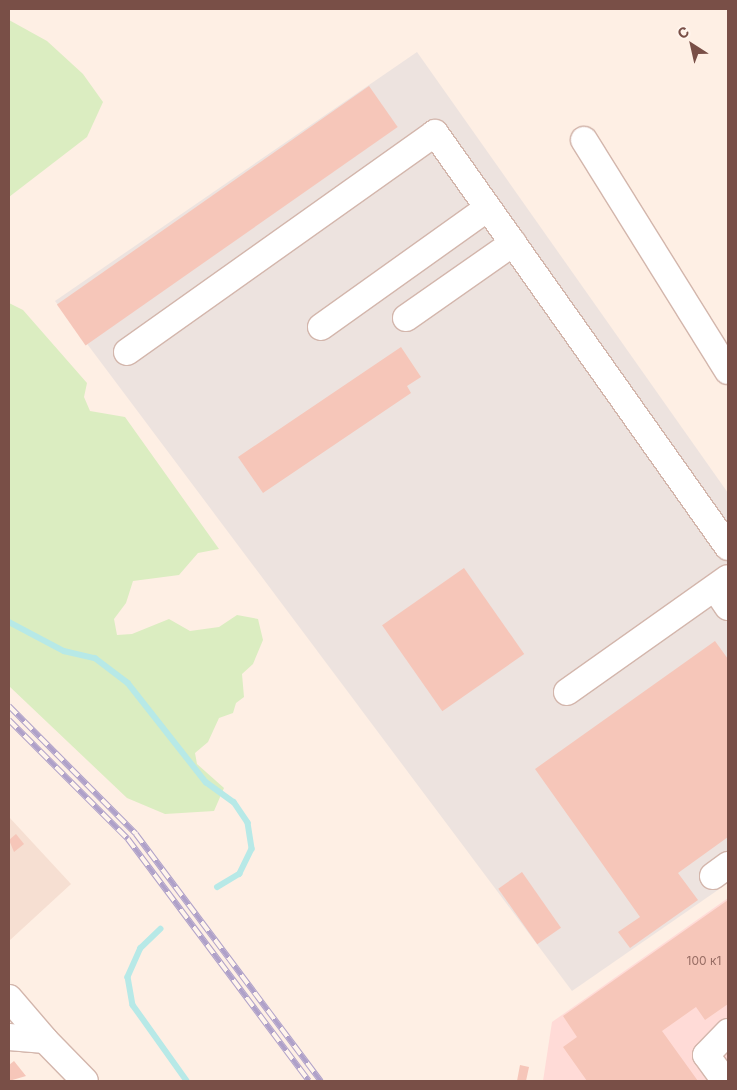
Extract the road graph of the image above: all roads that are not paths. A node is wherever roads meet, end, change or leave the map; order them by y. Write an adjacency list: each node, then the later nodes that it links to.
1 (584, 140): 7 (street)
2 (488, 208): 3 (street); 5 (street); 6 (street)
3 (513, 243): 4 (street); 8 (street)
4 (406, 318)
5 (320, 327)
6 (126, 352)
7 (723, 362)
8 (728, 547)
9 (724, 591): 10 (street)
10 (567, 692)
11 (9, 998): 14 (street)
12 (728, 1032): 16 (street)
13 (9, 1036): 14 (street)
14 (45, 1040): 15 (street)
15 (85, 1081)
16 (725, 1081)

